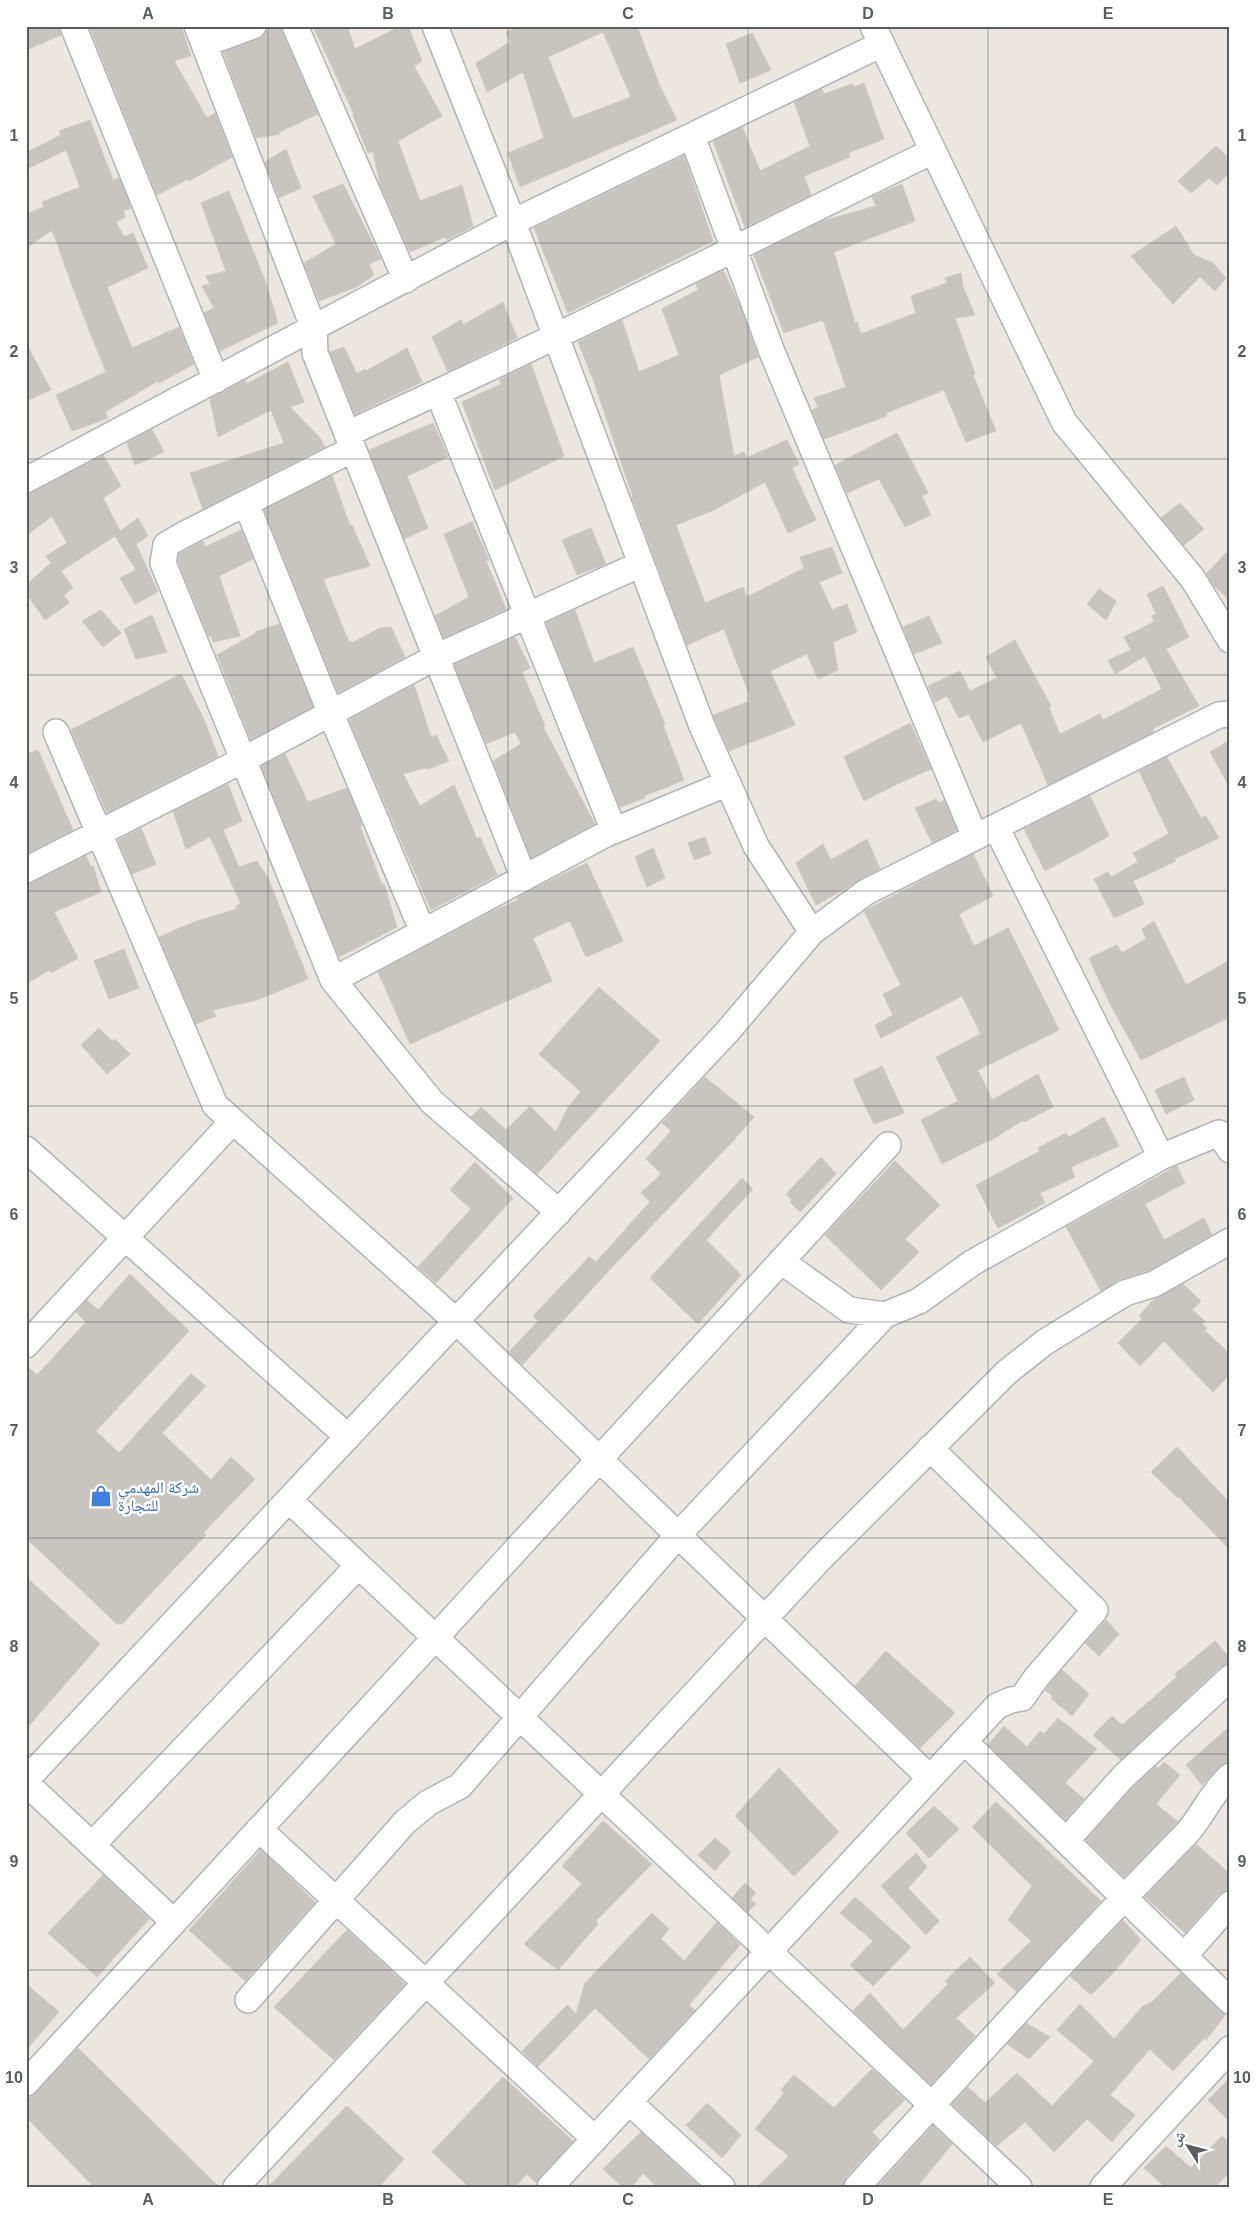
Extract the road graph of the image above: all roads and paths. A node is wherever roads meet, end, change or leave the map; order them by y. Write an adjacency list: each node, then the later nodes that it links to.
1 (73, 26): 14 (street)
2 (253, 26): 5 (street)
3 (295, 26): 11 (street)
4 (435, 26): 9 (street)
5 (200, 35): 12 (street)
6 (877, 35): 7 (street); 8 (street)
7 (692, 136): 9 (street); 10 (street)
8 (933, 151): 10 (street); 21 (street)
9 (513, 222): 11 (street); 13 (street)
10 (734, 248): 13 (street); 29 (street)
11 (406, 280): 12 (street)
12 (314, 329): 14 (street); 16 (street)
13 (556, 338): 15 (street); 19 (street)
14 (216, 380): 17 (street)
15 (438, 392): 16 (street); 20 (street)
16 (350, 442): 18 (street); 22 (street)
17 (26, 480)
18 (246, 503): 23 (street); 26 (street)
19 (641, 564): 20 (street); 27 (street)
20 (528, 616): 22 (street); 28 (street)
21 (1230, 640)
22 (436, 657): 23 (street); 32 (street)
23 (331, 714): 26 (street); 33 (street)
24 (1230, 714): 29 (street)
25 (56, 732): 30 (street)
26 (243, 760): 30 (street); 35 (street)
27 (728, 783): 28 (street); 34 (street)
28 (614, 830): 32 (street)
29 (986, 832): 34 (street); 40 (street)
30 (98, 833): 31 (street); 36 (street)
31 (26, 870)
32 (524, 878): 33 (street)
33 (423, 932): 35 (street)
34 (812, 932): 41 (street)
35 (333, 980): 41 (street)
36 (232, 1121): 42 (street); 46 (street)
37 (888, 1145): 44 (street)
38 (26, 1149): 42 (street)
39 (1230, 1150): 40 (street)
40 (1161, 1157): 45 (street)
41 (558, 1212): 46 (street)
42 (125, 1238): 47 (street); 48 (street)
43 (1230, 1241): 49 (street)
44 (781, 1261): 45 (street); 50 (street)
45 (885, 1315): 52 (street)
46 (456, 1322): 48 (street); 50 (street)
47 (26, 1345)
48 (348, 1437): 51 (street)
49 (930, 1448): 54 (street); 58 (street)
50 (600, 1458): 52 (street); 55 (street)
51 (289, 1500): 53 (street); 61 (street)
52 (678, 1535): 54 (street); 57 (street)
53 (358, 1566): 55 (street); 65 (street)
54 (765, 1619): 60 (street); 62 (street)
55 (435, 1638): 57 (street); 63 (street)
56 (1230, 1678): 64 (street)
57 (518, 1716): 62 (street); 67 (street)
58 (964, 1741): 60 (street); 64 (street)
59 (1230, 1776): 66 (street)
60 (930, 1778): 70 (street)
61 (26, 1782): 65 (street)
62 (602, 1794): 70 (street); 72 (street)
63 (259, 1829): 67 (street); 69 (street)
64 (1066, 1841): 66 (street)
65 (92, 1845): 69 (street)
66 (1124, 1897): 71 (street); 78 (street)
67 (336, 1899): 72 (street); 73 (street)
68 (1230, 1904): 71 (street)
69 (174, 1922): 76 (street)
70 (769, 1951): 77 (street); 78 (street)
71 (1184, 1956): 74 (street)
72 (426, 1983): 79 (street); 80 (street)
73 (248, 2000)
74 (1230, 2001)
75 (1230, 2049): 85 (street)
76 (26, 2082)
77 (629, 2102): 79 (street); 82 (street)
78 (932, 2105): 83 (street); 84 (street)
79 (595, 2139): 81 (street)
80 (236, 2187)
81 (550, 2187)
82 (722, 2187)
83 (857, 2187)
84 (1019, 2187)
85 (1102, 2187)

